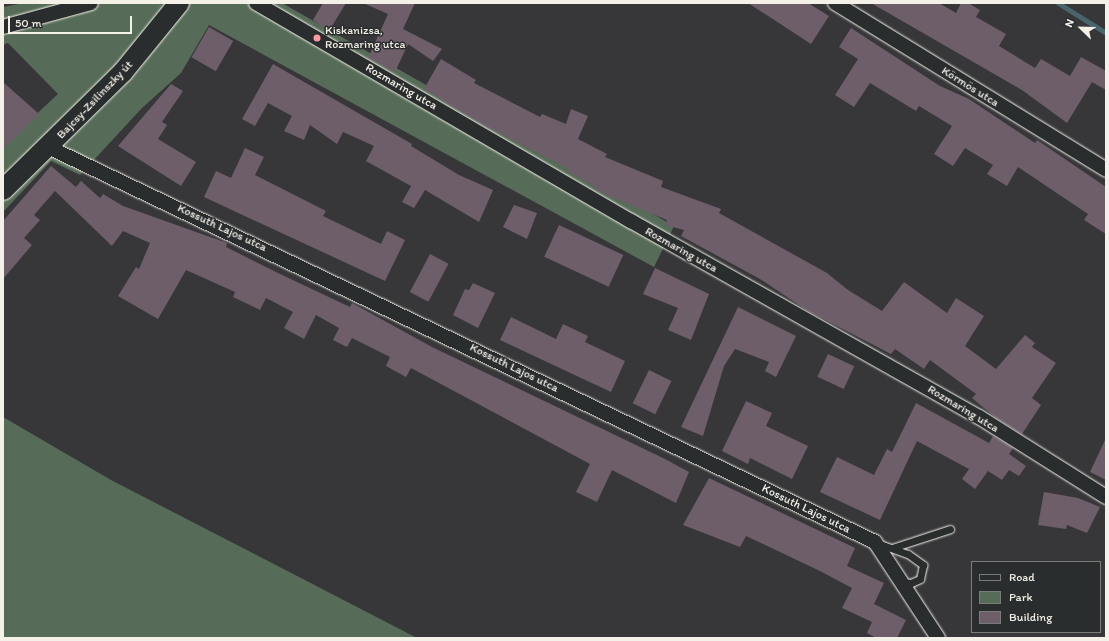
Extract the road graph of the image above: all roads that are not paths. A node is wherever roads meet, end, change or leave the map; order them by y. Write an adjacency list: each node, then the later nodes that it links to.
1 (91, 3): 5 (street)
2 (179, 3): 6 (main road, Bajcsy-Zsilinszky út)
3 (256, 3): 9 (street, Rozmaring utca)
4 (835, 3): 7 (street, Körmös utca)
5 (3, 27)
6 (48, 147): 8 (main road, Bajcsy-Zsilinszky út); 11 (street, Kossuth Lajos utca)
7 (1106, 170)
8 (3, 190)
9 (1106, 497)
10 (950, 529): 12 (lane)
11 (875, 542): 12 (lane); 13 (street)
12 (892, 548): 13 (lane)
13 (900, 582): 14 (street)
14 (938, 638)

